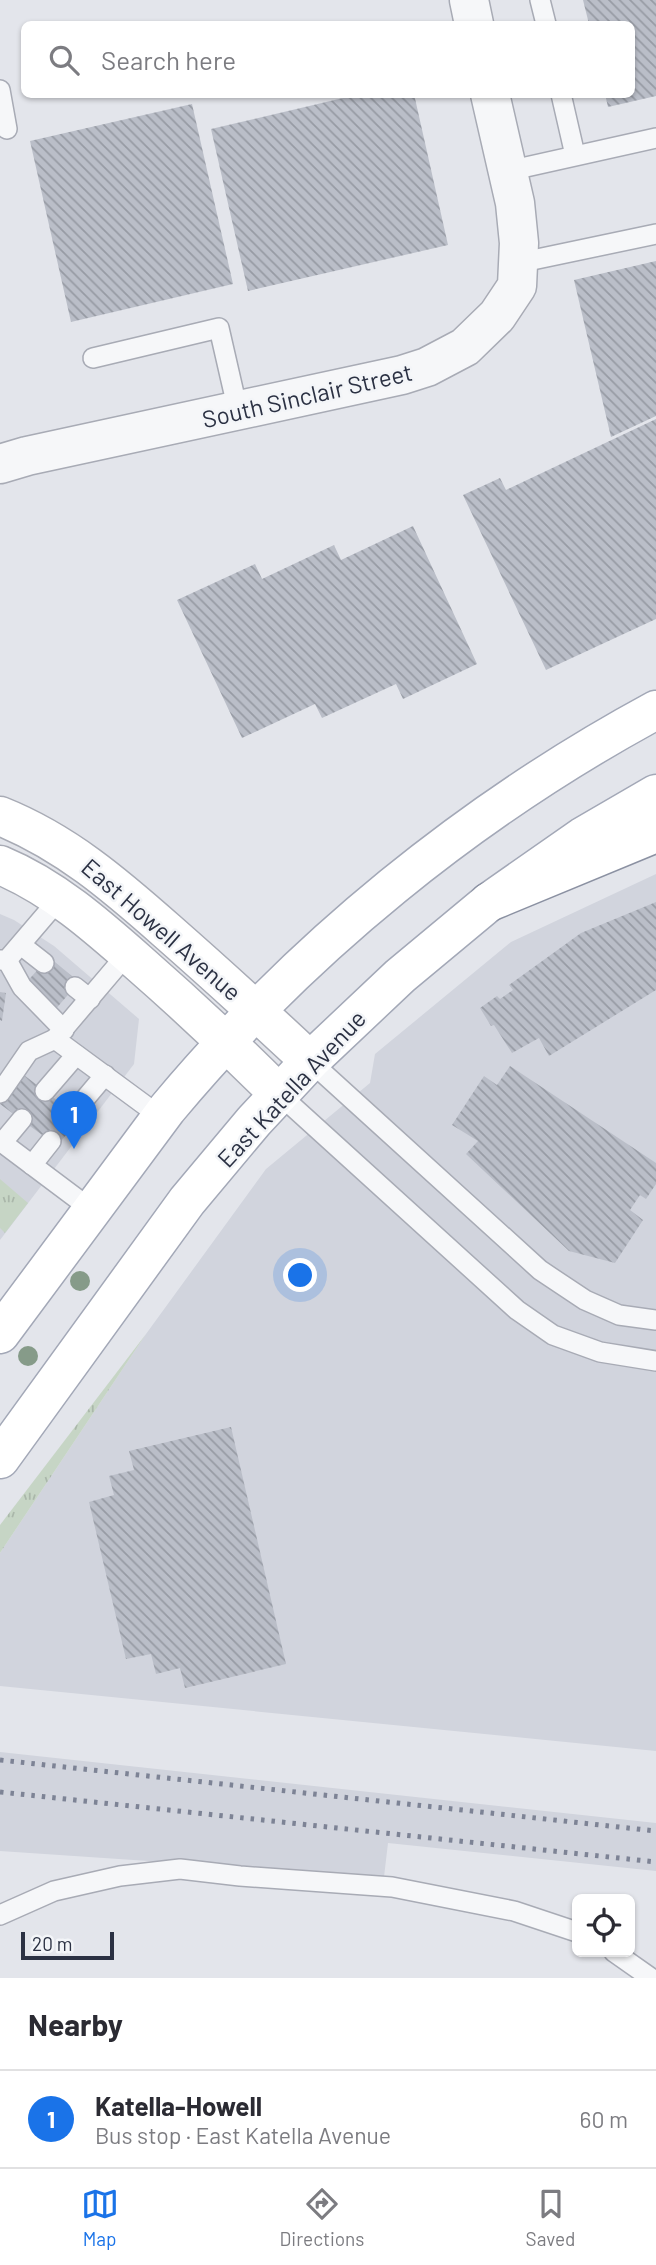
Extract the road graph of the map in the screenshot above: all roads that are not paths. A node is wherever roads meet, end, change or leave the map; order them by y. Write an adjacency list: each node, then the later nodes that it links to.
1 (469, 0): 3 (street)
2 (540, 0): 4 (lane)
3 (473, 21)
4 (545, 21)
5 (0, 90): 8 (lane)
6 (491, 98): 11 (street, South Sinclair Street)
7 (562, 98): 10 (lane)
8 (7, 129)
9 (656, 138): 10 (lane)
10 (575, 155): 11 (lane)
11 (508, 171): 13 (street, South Sinclair Street)
12 (656, 234): 13 (lane)
13 (518, 263): 15 (street, South Sinclair Street)
14 (93, 358): 15 (lane)
15 (238, 411): 16 (street, South Sinclair Street)
16 (0, 464)
17 (656, 710): 28 (main road)
18 (656, 794): 23 (main road, East Katella Avenue)
19 (0, 816): 28 (main road, East Howell Avenue)
20 (656, 833): 23 (main road)
21 (0, 865): 22 (main road, East Howell Avenue)
22 (60, 898): 24 (lane); 25 (main road, East Howell Avenue)
23 (489, 902): 32 (main road, East Katella Avenue)
24 (21, 945): 26 (lane); 27 (lane)
25 (128, 953): 29 (lane); 30 (main road, East Howell Avenue)
26 (4, 960): 29 (lane)
27 (44, 963)
28 (256, 1011): 30 (main road); 32 (main road, East Howell Avenue)
29 (59, 1034): 31 (lane); 35 (lane)
30 (226, 1042): 36 (main road, East Howell Avenue); 38 (main road)
31 (76, 1055): 33 (lane); 34 (lane)
32 (310, 1061): 36 (main road, East Katella Avenue); 44 (lane)
33 (105, 1075): 37 (lane); 38 (lane)
34 (45, 1091)
35 (0, 1093)
36 (279, 1094): 46 (lane); 47 (main road, East Katella Avenue)
37 (73, 1113)
38 (161, 1117): 43 (main road)
39 (22, 1119): 41 (lane)
40 (51, 1141): 42 (lane)
41 (1, 1142): 42 (lane)
42 (32, 1165): 43 (lane)
43 (92, 1209): 45 (main road)
44 (656, 1320)
45 (0, 1334)
46 (656, 1361)
47 (0, 1459)
48 (0, 1915): 49 (lane)
49 (572, 1931)
50 (621, 1957): 51 (lane)
51 (651, 1978)

